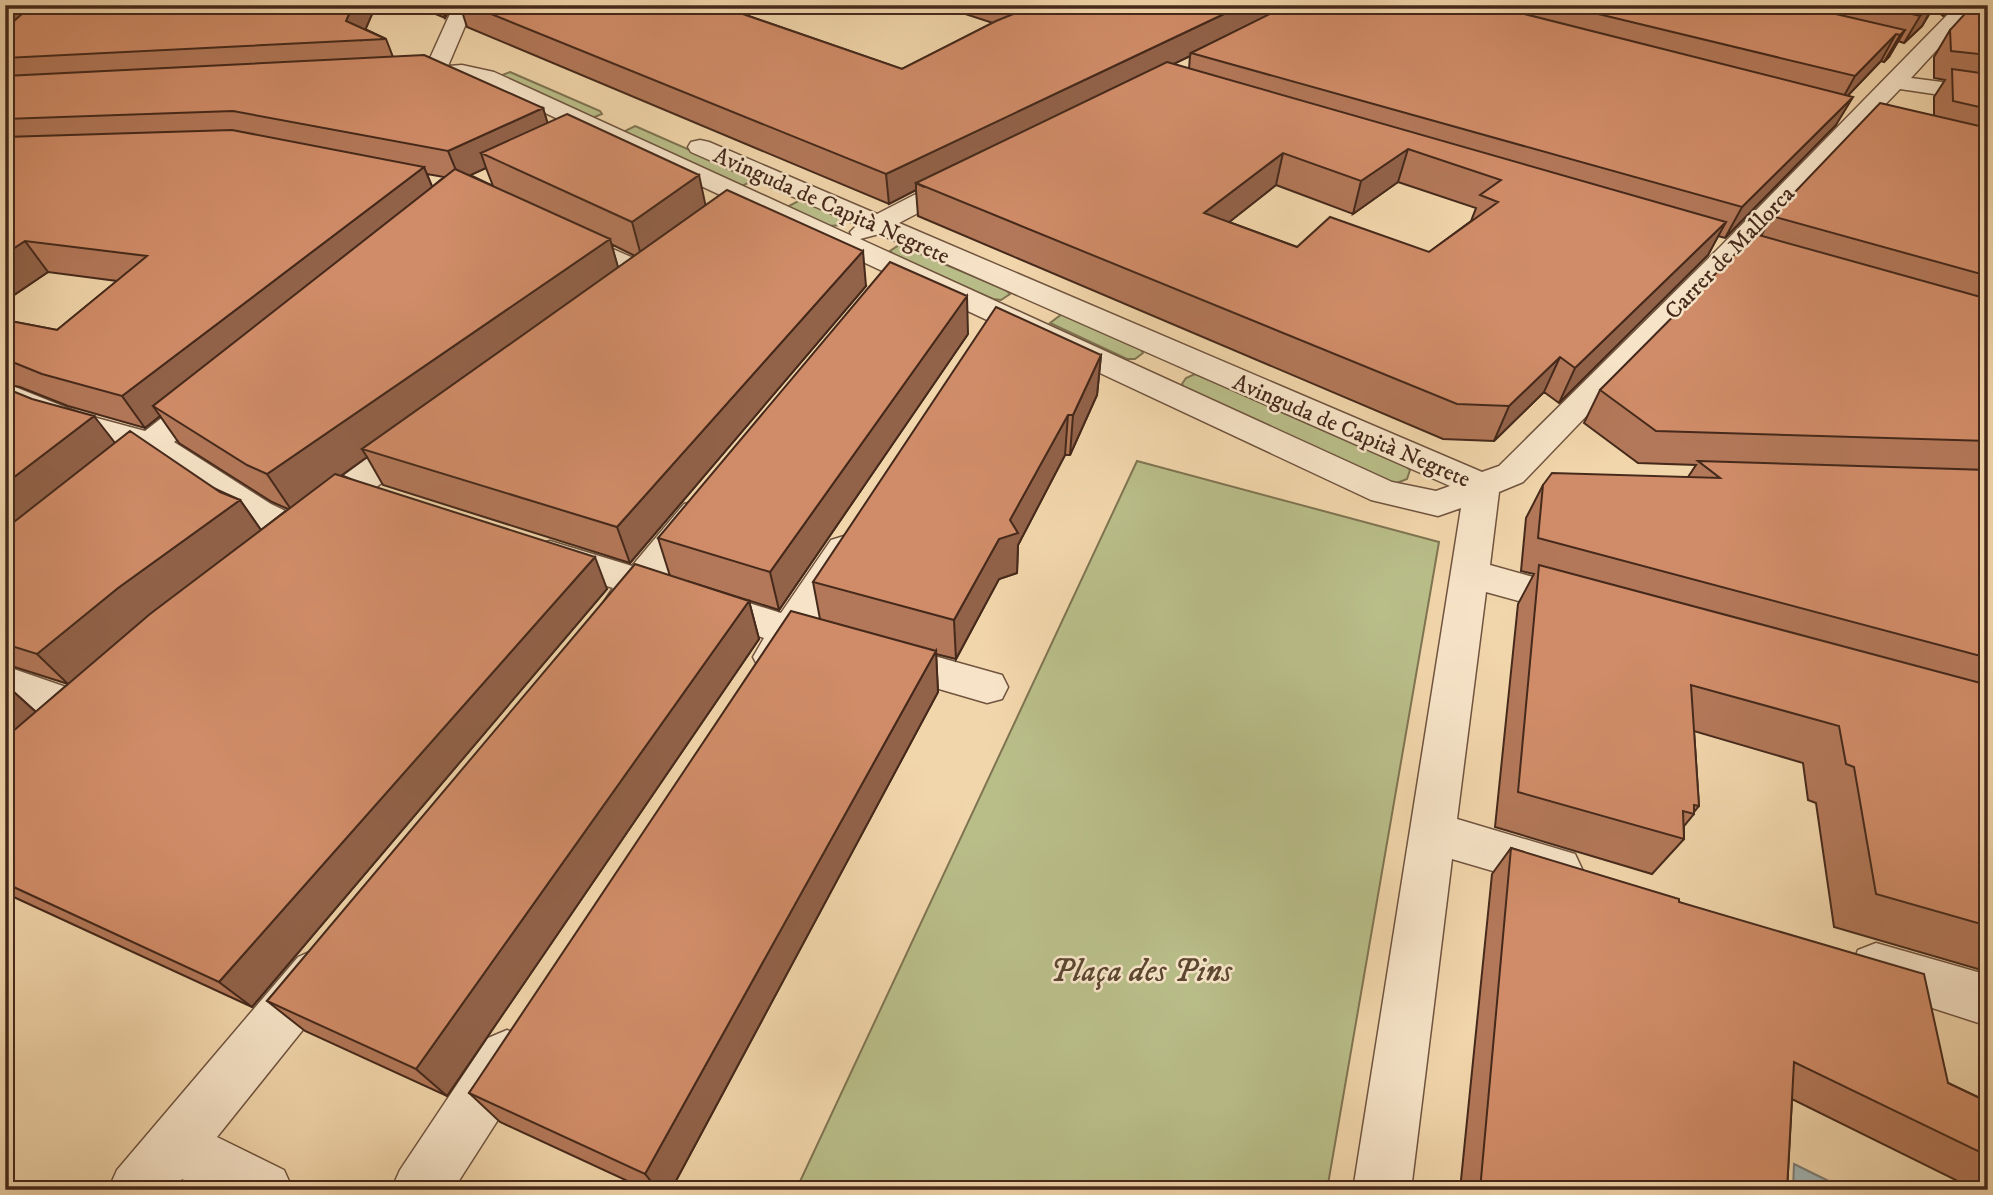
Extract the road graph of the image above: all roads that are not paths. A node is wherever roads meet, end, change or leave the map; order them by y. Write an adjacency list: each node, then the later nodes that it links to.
1 (464, 5): 3 (street)
2 (1968, 5): 5 (street, Carrer de Mallorca)
3 (449, 68): 4 (street); 7 (street, Avinguda de Capità Negrete); 8 (street, Avinguda de Capità Negrete)
4 (388, 71)
5 (1895, 82): 6 (street); 17 (street, Carrer de Mallorca)
6 (1988, 95)
7 (624, 114): 8 (street); 10 (street, Avinguda de Capità Negrete)
8 (586, 133): 11 (street, Avinguda de Capità Negrete)
9 (988, 167): 13 (street)
10 (780, 182): 11 (street); 13 (street, Avinguda de Capità Negrete)
11 (748, 198): 12 (street); 15 (street, Avinguda de Capità Negrete)
12 (720, 218)
13 (875, 223): 15 (street); 19 (street, Avinguda de Capità Negrete)
14 (549, 228): 18 (street)
15 (846, 244): 19 (street, Avinguda de Capità Negrete)
16 (1703, 245): 17 (street)
17 (1743, 255): 28 (street, Carrer de Mallorca)
18 (611, 297)
19 (1014, 302): 20 (street, Avinguda de Capità Negrete); 21 (street); 23 (street, Avinguda de Capità Negrete)
20 (1167, 351): 23 (street); 28 (street, Avinguda de Capità Negrete)
21 (974, 352)
22 (237, 374): 26 (street)
23 (1138, 378): 28 (street, Avinguda de Capità Negrete)
24 (5, 396): 26 (street)
25 (437, 425): 30 (street)
26 (151, 443): 31 (street); 34 (street)
27 (1550, 475): 28 (street)
28 (1497, 480): 37 (street)
29 (719, 486): 38 (street)
30 (349, 489): 32 (street); 34 (street)
31 (90, 494)
32 (389, 502)
33 (867, 515): 40 (street)
34 (296, 531): 36 (street)
35 (521, 544): 38 (street)
36 (265, 554)
37 (1469, 573): 39 (street); 46 (street)
38 (639, 583): 40 (street); 41 (street)
39 (1616, 614)
40 (790, 631): 43 (street); 44 (street)
41 (595, 636)
42 (5, 682): 45 (street)
43 (987, 687)
44 (752, 688)
45 (47, 734)
46 (1432, 832): 47 (street); 56 (street)
47 (1601, 883)
48 (339, 947): 52 (street)
49 (1841, 956): 50 (street)
50 (1988, 1001)
51 (531, 1022): 55 (street)
52 (174, 1145): 53 (street); 54 (street)
53 (137, 1190)
54 (264, 1190)
55 (420, 1190)
56 (1382, 1190)

